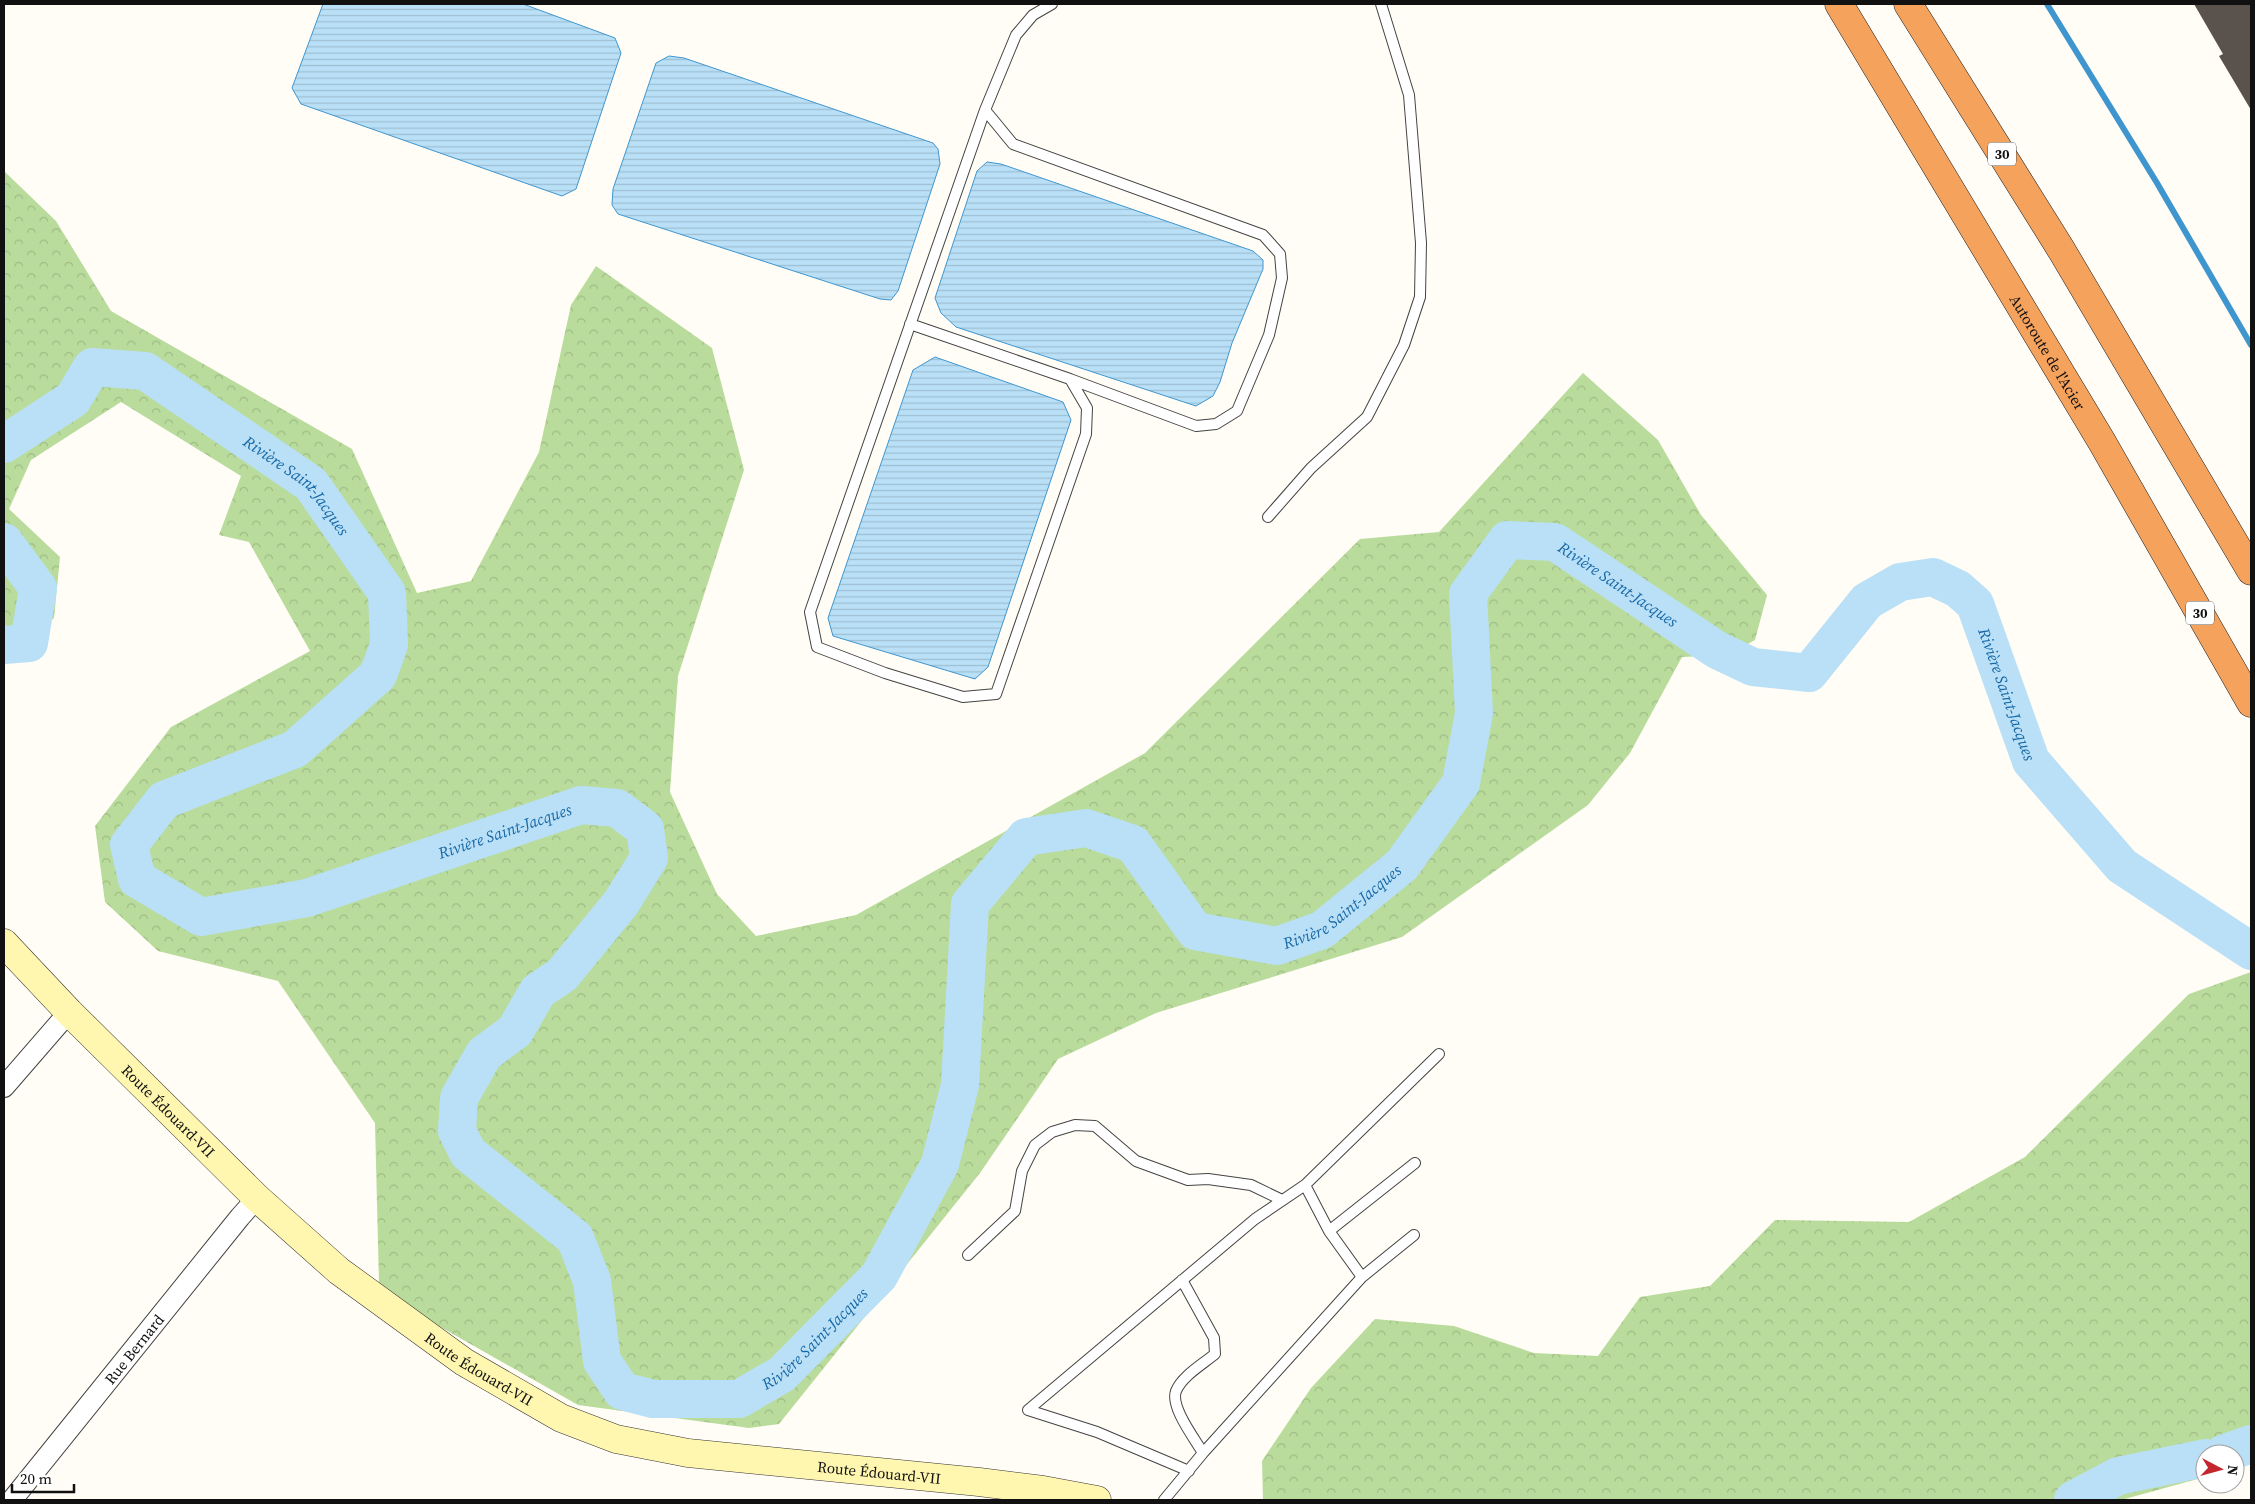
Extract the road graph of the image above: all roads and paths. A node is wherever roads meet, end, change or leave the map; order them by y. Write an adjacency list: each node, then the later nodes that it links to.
1 (1052, 4): 5 (lane)
2 (1381, 4): 8 (lane)
3 (1839, 4): 10 (highway, Autoroute de l'Acier / 30)
4 (1908, 4): 9 (highway, 30)
5 (985, 110): 6 (lane); 7 (lane)
6 (910, 324): 7 (lane); 7 (lane)
7 (1070, 379)
8 (1268, 517)
9 (2251, 571)
10 (2251, 703)
11 (4, 943): 12 (main road, Route Édouard-VII)
12 (69, 1012): 14 (street); 17 (main road, Route Édouard-VII)
13 (1439, 1054): 16 (lane)
14 (4, 1087)
15 (1415, 1163): 19 (lane)
16 (1305, 1185): 18 (lane); 19 (lane)
17 (257, 1198): 26 (street, Rue Bernard); 27 (main road, Route Édouard-VII)
18 (1282, 1200): 21 (lane); 23 (lane)
19 (1329, 1231): 22 (lane)
20 (1414, 1235): 22 (lane)
21 (968, 1255)
22 (1362, 1278): 24 (lane)
23 (1182, 1280): 24 (lane); 25 (lane)
24 (1203, 1453): 25 (lane)
25 (1189, 1471): 28 (lane)
26 (12, 1500)
27 (1097, 1500)
28 (1164, 1500)

